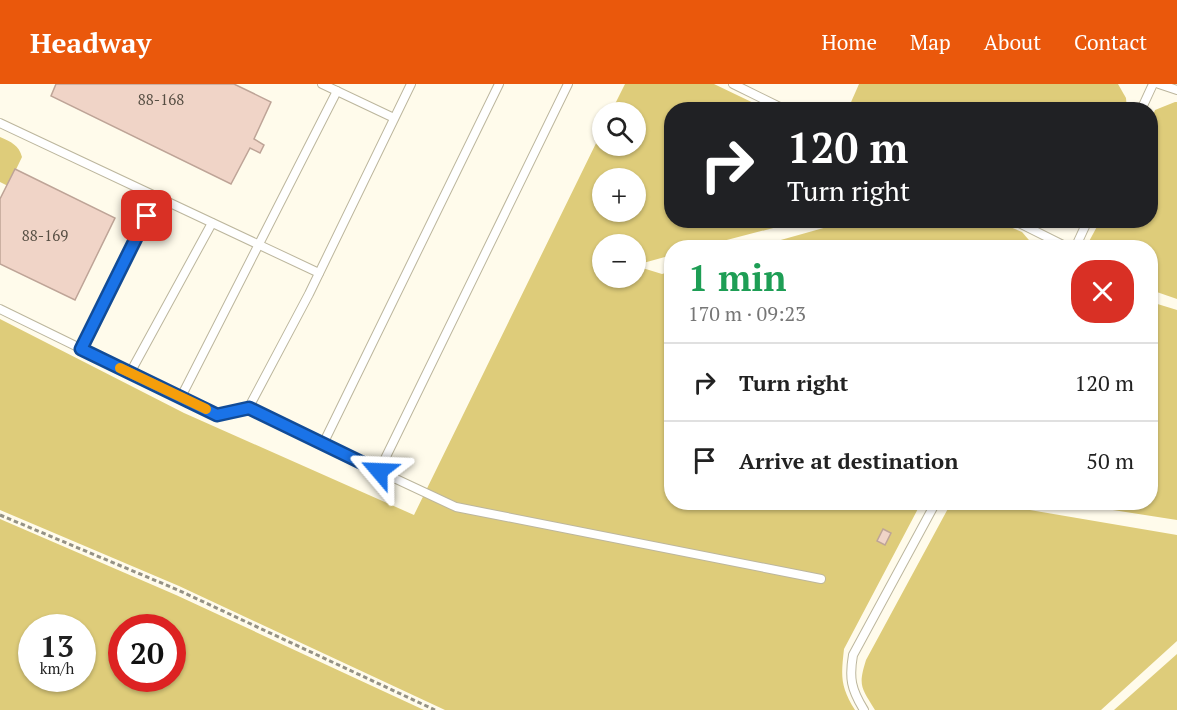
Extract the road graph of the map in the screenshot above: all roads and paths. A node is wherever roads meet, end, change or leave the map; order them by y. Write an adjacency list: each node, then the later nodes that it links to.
1 (322, 84): 9 (lane)
2 (411, 84): 12 (lane)
3 (499, 84): 25 (lane)
4 (568, 84): 26 (lane)
5 (733, 84): 10 (lane)
6 (1153, 84): 11 (lane)
7 (1159, 84): 8 (lane)
8 (1177, 90)
9 (337, 91): 12 (lane); 18 (lane)
10 (770, 102)
11 (1145, 102)
12 (394, 118): 19 (lane)
13 (0, 123): 14 (lane)
14 (156, 197): 15 (lane); 21 (lane)
15 (212, 223): 18 (lane); 22 (lane)
16 (1030, 228): 17 (lane)
17 (1053, 240)
18 (260, 246): 19 (lane); 23 (lane)
19 (319, 273): 24 (lane)
20 (0, 309): 21 (lane)
21 (81, 349): 22 (lane)
22 (130, 373): 23 (lane)
23 (181, 397): 24 (lane)
24 (249, 408): 25 (lane)
25 (324, 444): 26 (lane)
26 (379, 471): 29 (lane)
27 (932, 510): 31 (lane)
28 (0, 515): 30 (path)
29 (821, 579)
30 (435, 710)
31 (864, 710)

